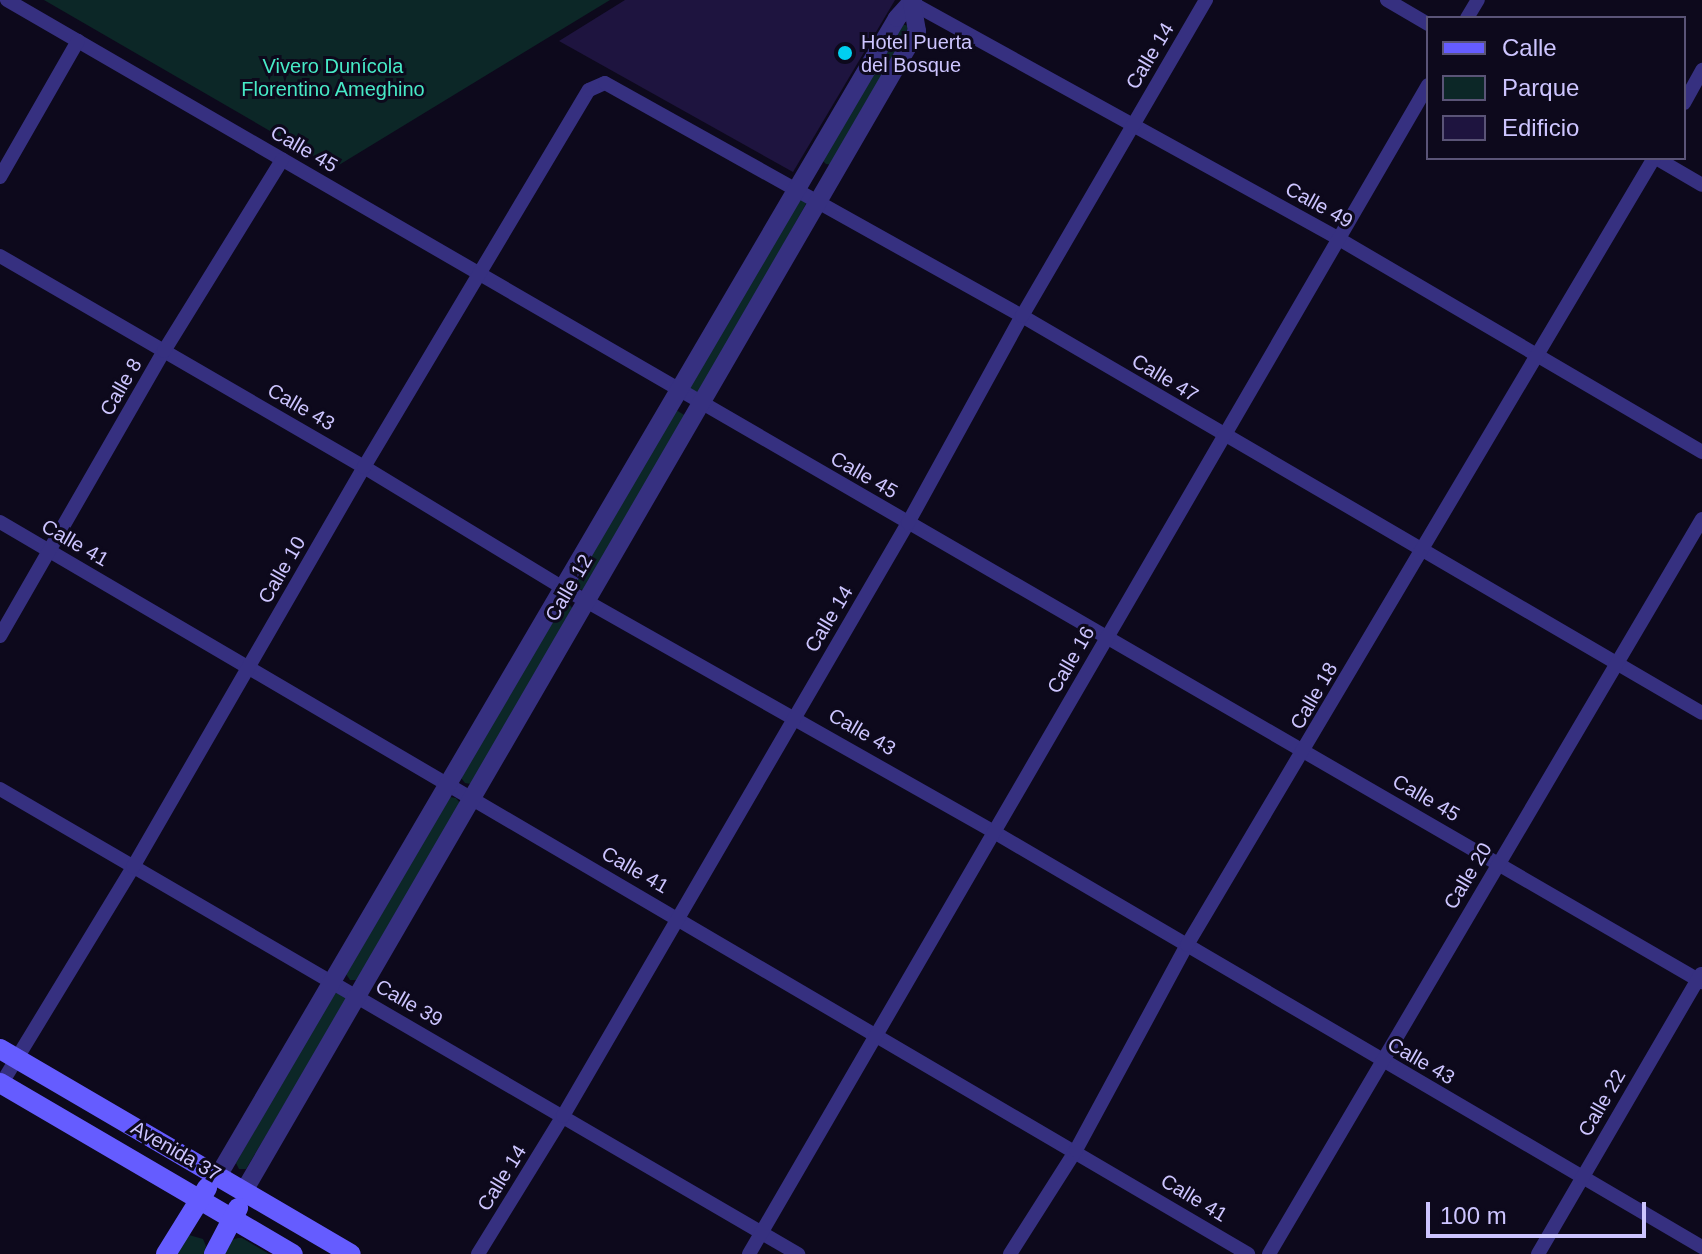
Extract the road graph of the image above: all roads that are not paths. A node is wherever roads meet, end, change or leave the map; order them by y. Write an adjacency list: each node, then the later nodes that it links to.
1 (7, 0): 6 (street, Calle 45)
2 (1206, 0): 11 (street, Calle 14)
3 (1387, 0): 5 (street)
4 (912, 2): 11 (street, Calle 49); 17 (street, Calle 12); 18 (street, Calle 12)
5 (1426, 23)
6 (78, 41): 12 (street, Calle 45); 15 (street)
7 (1702, 70): 10 (street)
8 (605, 83): 17 (street, Calle 47); 21 (street, Calle 10)
9 (1426, 88): 19 (street, Calle 16)
10 (1686, 99)
11 (1132, 125): 19 (street, Calle 49); 22 (street, Calle 14)
12 (282, 160): 21 (street, Calle 45); 23 (street, Calle 8)
13 (1654, 160): 24 (street, Calle 18)
14 (1658, 160): 16 (street)
15 (0, 177)
16 (1702, 185)
17 (797, 189): 18 (street, Calle 47); 25 (street, Calle 12)
18 (818, 202): 22 (street, Calle 47); 26 (street, Calle 12)
19 (1339, 239): 24 (street, Calle 49); 27 (street, Calle 16)
20 (0, 256): 23 (street, Calle 43)
21 (481, 275): 25 (street, Calle 45); 29 (street, Calle 10)
22 (1022, 316): 27 (street, Calle 47); 32 (street, Calle 14)
23 (164, 351): 29 (street, Calle 43); 34 (street, Calle 8)
24 (1536, 355): 28 (street, Calle 49); 33 (street, Calle 18)
25 (679, 390): 26 (street, Calle 45); 35 (street, Calle 12)
26 (701, 403): 32 (street, Calle 45); 36 (street, Calle 12)
27 (1224, 436): 33 (street, Calle 47); 38 (street, Calle 16)
28 (1702, 452)
29 (364, 467): 35 (street, Calle 43); 40 (street, Calle 10)
30 (1702, 519): 39 (street, Calle 20)
31 (0, 522): 34 (street, Calle 41)
32 (908, 523): 38 (street, Calle 45); 42 (street, Calle 14)
33 (1421, 550): 39 (street, Calle 47); 43 (street, Calle 18)
34 (50, 552): 37 (street, Calle 8); 40 (street, Calle 41)
35 (563, 588): 36 (street, Calle 43); 44 (street, Calle 12)
36 (586, 601): 42 (street, Calle 43); 46 (street, Calle 12)
37 (0, 636)
38 (1106, 639): 43 (street, Calle 45); 47 (street, Calle 16)
39 (1615, 664): 41 (street, Calle 47); 48 (street, Calle 20)
40 (250, 668): 44 (street, Calle 41); 49 (street, Calle 10)
41 (1702, 713)
42 (794, 716): 47 (street, Calle 43); 50 (street, Calle 14)
43 (1305, 752): 48 (street, Calle 45); 51 (street, Calle 18)
44 (448, 784): 46 (street, Calle 41); 53 (street, Calle 12)
45 (0, 789): 49 (street, Calle 39)
46 (472, 798): 50 (street, Calle 41); 54 (street, Calle 12)
47 (994, 832): 51 (street, Calle 43); 55 (street, Calle 16)
48 (1499, 863): 52 (street, Calle 45); 57 (street, Calle 20)
49 (133, 867): 53 (street, Calle 39); 56 (street, Calle 10)
50 (679, 918): 55 (street, Calle 41); 59 (street, Calle 14)
51 (1187, 945): 57 (street, Calle 43); 60 (street, Calle 18)
52 (1700, 978): 62 (street, Calle 22)
53 (332, 982): 54 (street, Calle 39); 61 (street, Calle 12)
54 (357, 996): 59 (street, Calle 39); 63 (street, Calle 12)
55 (875, 1036): 60 (street, Calle 41); 66 (street, Calle 16)
56 (8, 1054): 58 (street, Calle 10); 61 (main road, Avenida 37)
57 (1382, 1062): 62 (street, Calle 43); 77 (street, Calle 20)
58 (0, 1084): 64 (main road, Avenida 37)
59 (563, 1116): 66 (street, Calle 39); 72 (street, Calle 14)
60 (1076, 1150): 75 (street, Calle 18); 76 (street, Calle 41)
61 (218, 1176): 63 (main road, Avenida 37); 64 (main road)
62 (1583, 1176): 67 (street, Calle 43); 78 (street, Calle 22)
63 (244, 1191): 65 (main road); 71 (main road, Avenida 37)
64 (198, 1199): 65 (main road, Avenida 37); 68 (main road)
65 (234, 1220): 69 (main road); 70 (main road, Avenida 37)
66 (761, 1233): 73 (street, Calle 16); 74 (street, Calle 39)
67 (1702, 1247)
68 (166, 1254)
69 (214, 1254)
70 (293, 1254)
71 (351, 1254)
72 (478, 1254)
73 (749, 1254)
74 (798, 1254)
75 (1010, 1254)
76 (1248, 1254)
77 (1269, 1254)
78 (1538, 1254)

